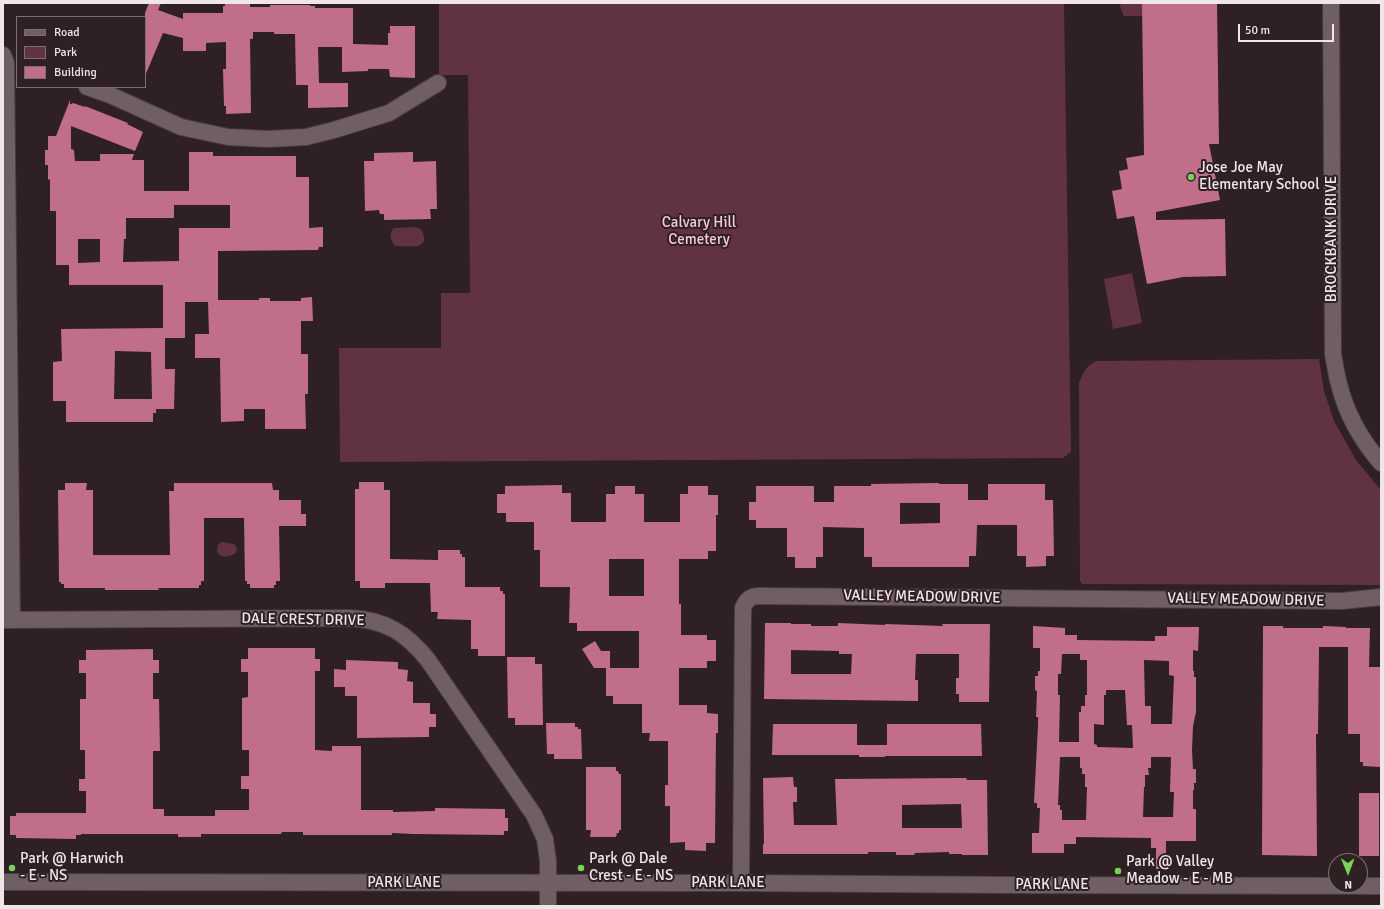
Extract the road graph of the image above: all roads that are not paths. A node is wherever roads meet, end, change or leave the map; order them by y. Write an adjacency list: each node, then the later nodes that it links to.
1 (1331, 3): 5 (street, BROCKBANK DRIVE)
2 (9, 61): 7 (street)
3 (438, 83): 4 (street)
4 (90, 88)
5 (1381, 463)
6 (1381, 598): 10 (street, VALLEY MEADOW DRIVE)
7 (8, 620): 9 (street, DALE CREST DRIVE)
8 (3, 882): 9 (street, PARK LANE)
9 (548, 883): 10 (street, PARK LANE); 12 (street, DALE CREST DRIVE)
10 (741, 883): 11 (street, PARK LANE)
11 (1381, 886)
12 (548, 906)

